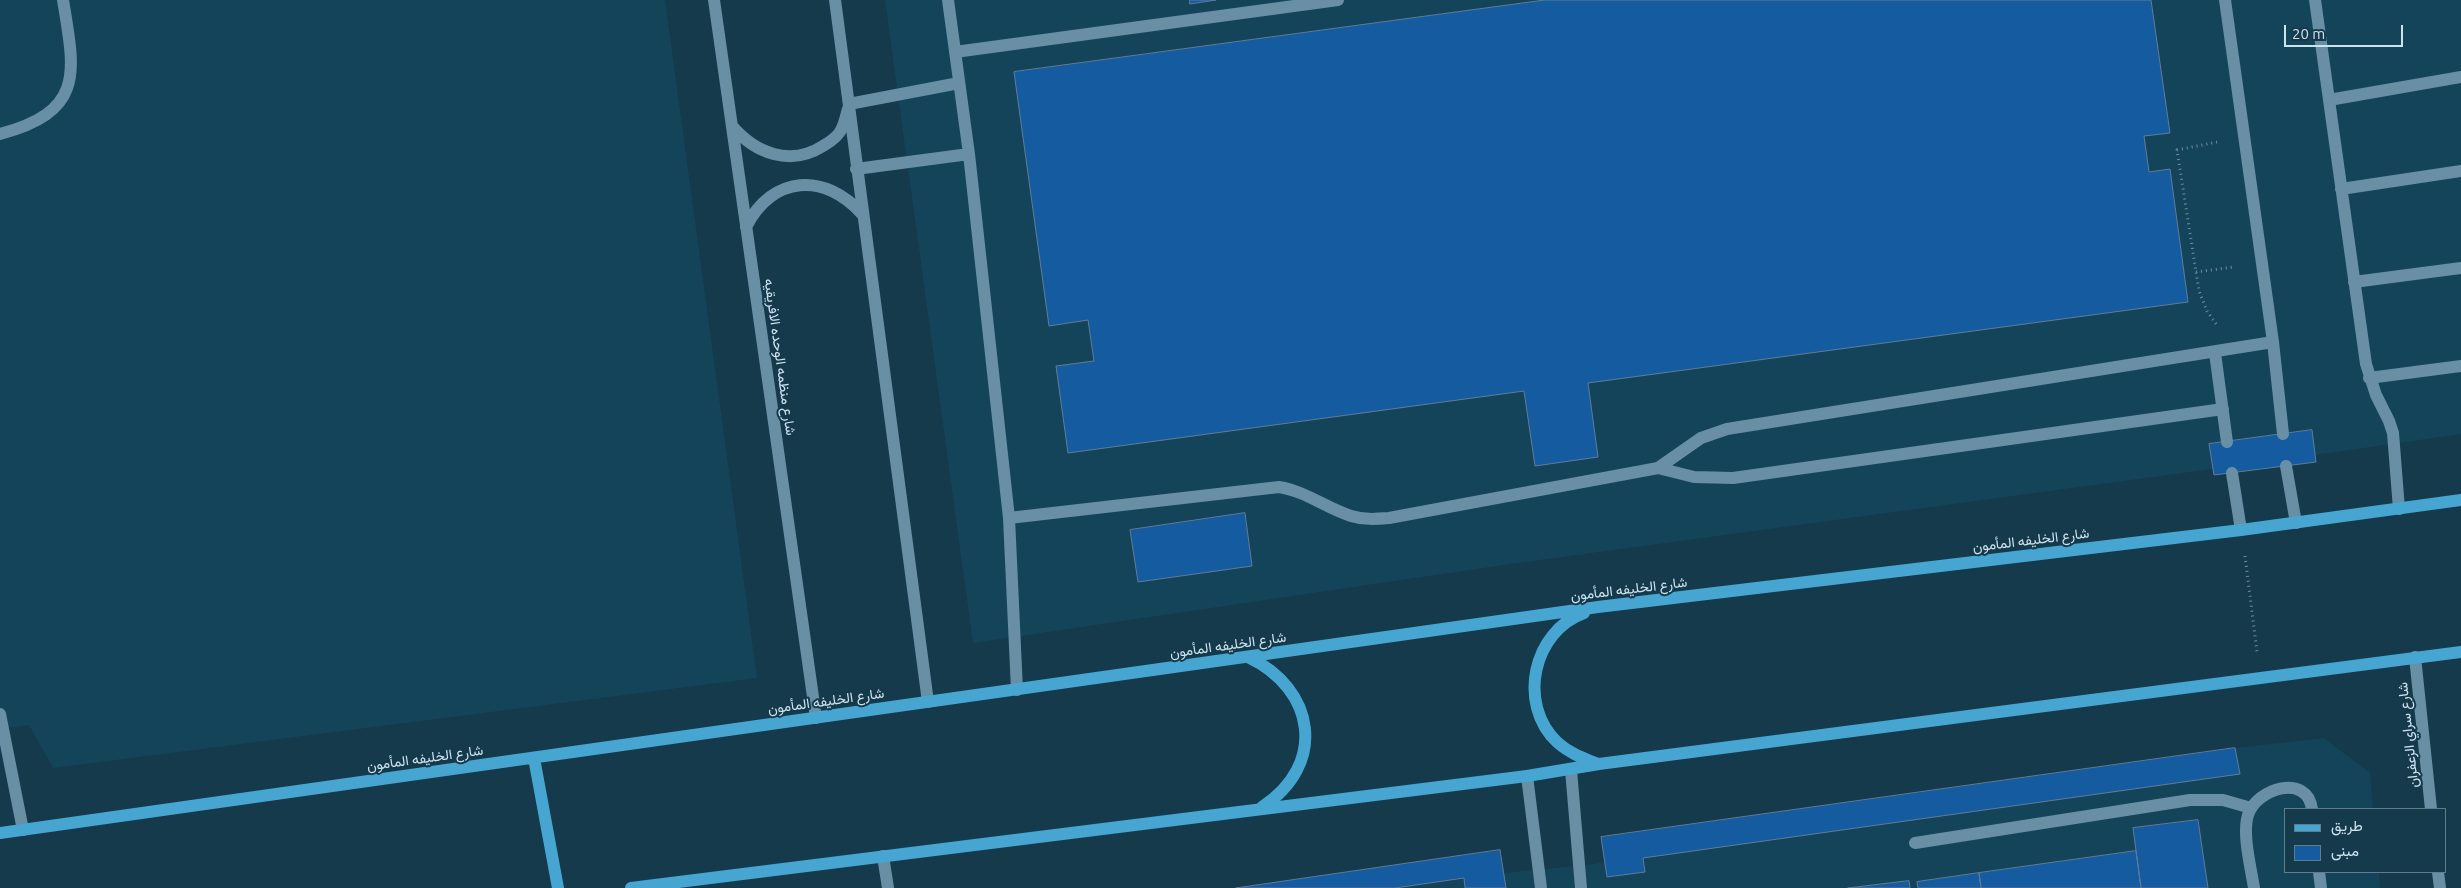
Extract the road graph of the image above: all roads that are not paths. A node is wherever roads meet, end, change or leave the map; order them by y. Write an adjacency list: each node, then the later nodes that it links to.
1 (63, 0): 14 (street)
2 (714, 0): 13 (street, شارع منظمه الوحده الافريقيه)
3 (835, 0): 12 (street)
4 (948, 0): 8 (street)
5 (1338, 0): 8 (street)
6 (2225, 0): 23 (street)
7 (2315, 0): 11 (street)
8 (955, 52): 10 (street)
9 (2461, 78): 11 (street)
10 (959, 83): 12 (street); 15 (street)
11 (2329, 100): 18 (street)
12 (849, 104): 13 (street); 16 (street)
13 (732, 126): 20 (street, شارع منظمه الوحده الافريقيه)
14 (0, 134)
15 (968, 154): 16 (street); 35 (street)
16 (856, 169): 19 (street)
17 (2461, 171): 18 (street)
18 (2342, 189): 22 (street)
19 (862, 214): 20 (street); 43 (street)
20 (746, 227): 45 (street, شارع منظمه الوحده الافريقيه)
21 (2461, 268): 22 (street)
22 (2354, 282): 26 (street)
23 (2273, 342): 24 (street); 28 (street)
24 (2214, 353): 27 (street); 31 (street)
25 (2461, 366): 26 (street)
26 (2370, 378): 34 (street)
27 (2223, 408): 29 (street); 31 (street)
28 (2283, 434)
29 (2227, 442)
30 (2286, 466): 36 (street)
31 (1658, 468): 35 (street)
32 (2232, 473): 37 (street)
33 (2461, 500): 34 (main road, شارع الخليفه المأمون)
34 (2399, 508): 36 (main road, شارع الخليفه المأمون)
35 (1009, 518): 42 (street)
36 (2296, 522): 37 (main road, شارع الخليفه المأمون)
37 (2241, 530): 38 (main road, شارع الخليفه المأمون)
38 (1598, 607): 40 (main road, شارع الخليفه المأمون); 47 (main road)
39 (2461, 652): 41 (main road)
40 (1248, 658): 42 (main road, شارع الخليفه المأمون); 53 (main road)
41 (2415, 658): 47 (main road); 52 (street, شارع سراي الزعفران)
42 (1017, 690): 43 (main road, شارع الخليفه المأمون)
43 (928, 702): 45 (main road, شارع الخليفه المأمون)
44 (0, 714): 54 (street)
45 (816, 718): 46 (main road, شارع الخليفه المأمون)
46 (534, 758): 54 (main road, شارع الخليفه المأمون); 60 (main road)
47 (1599, 764): 48 (main road)
48 (1571, 770): 49 (main road); 64 (street)
49 (1527, 776): 53 (main road); 63 (street)
50 (2251, 808): 51 (street); 56 (street); 65 (street)
51 (2312, 808)
52 (2431, 808)
53 (1260, 809): 57 (main road)
54 (23, 830): 55 (main road, شارع الخليفه المأمون)
55 (0, 833)
56 (1915, 843)
57 (884, 856): 61 (main road); 62 (street)
58 (2319, 873): 66 (street)
59 (2438, 873): 67 (street)
60 (558, 888)
61 (631, 888)
62 (888, 888)
63 (1541, 888)
64 (1580, 888)
65 (2254, 888)
66 (2321, 888)
67 (2440, 888)

